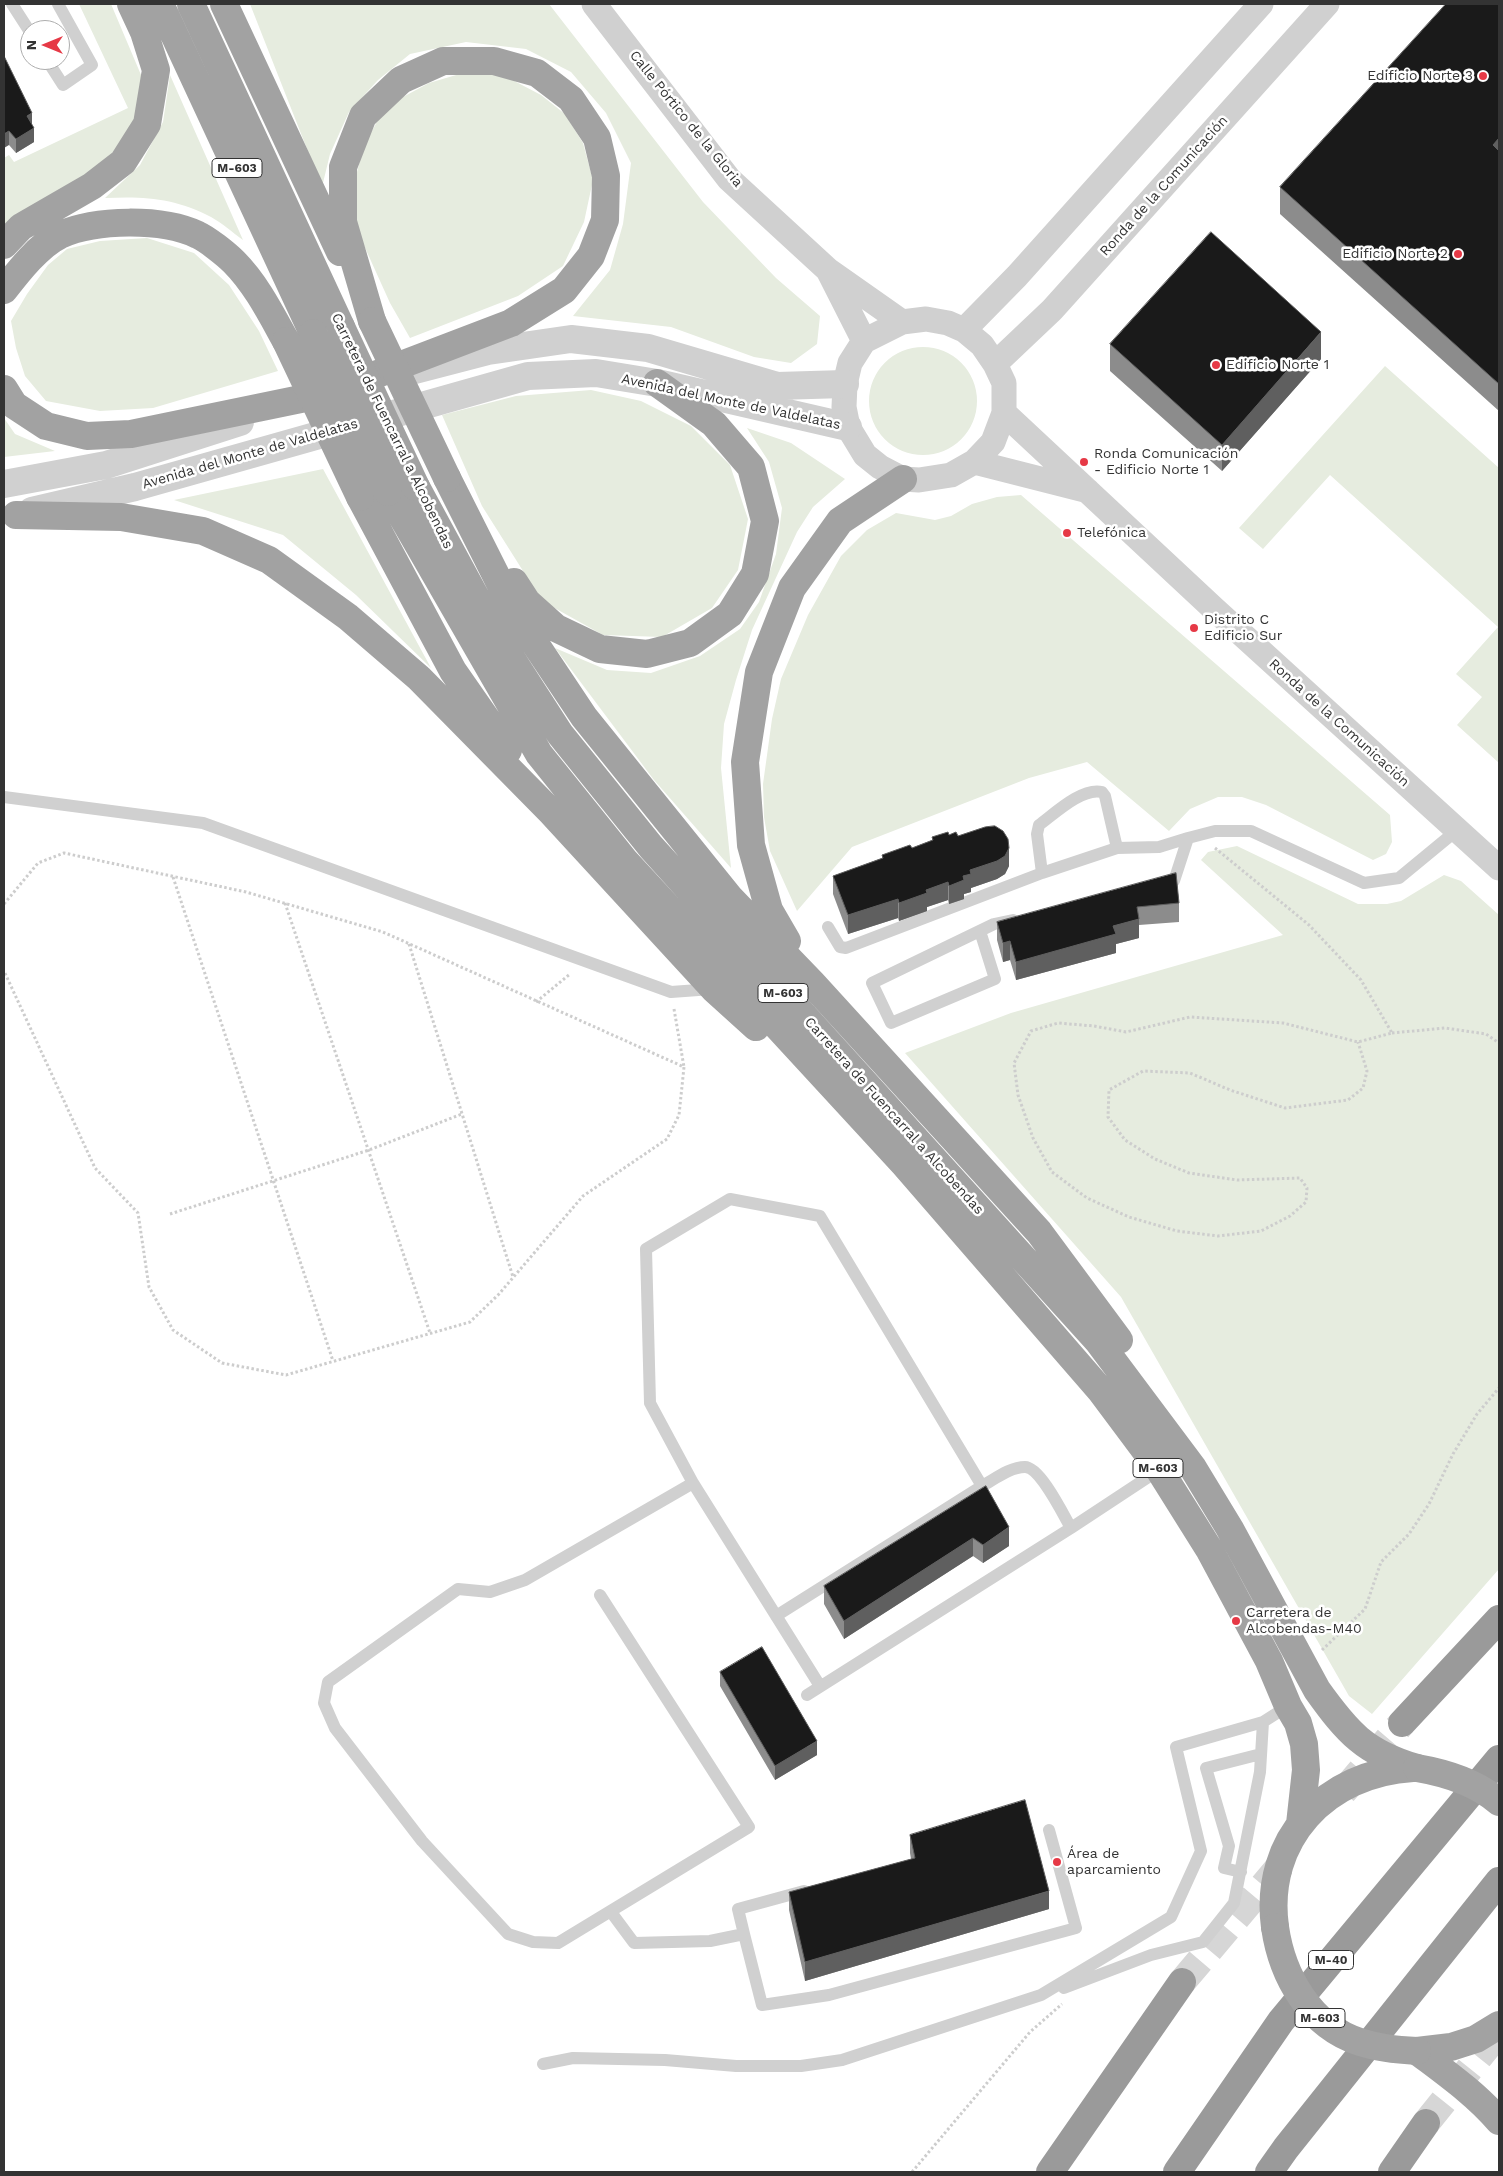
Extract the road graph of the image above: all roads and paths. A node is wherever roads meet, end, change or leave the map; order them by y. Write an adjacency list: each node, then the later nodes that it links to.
1 (12, 4): 10 (lane)
2 (58, 4): 11 (lane)
3 (131, 4): 14 (highway)
4 (160, 4): 61 (highway, Carretera de Fuencarral a Alcobendas / M-603, bridge)
5 (191, 4): 68 (highway, Carretera de Fuencarral a Alcobendas / M-603, bridge)
6 (224, 4): 17 (highway)
7 (594, 4): 15 (street, Calle Pórtico de la Gloria)
8 (1261, 4): 19 (street)
9 (1327, 4): 21 (street, Ronda de la Comunicación)
10 (22, 20)
11 (67, 20)
12 (70, 26): 13 (lane)
13 (53, 70)
14 (4, 245)
15 (828, 270): 18 (street, Calle Pórtico de la Gloria); 20 (street, Calle Pórtico de la Gloria)
16 (4, 290): 35 (highway, bridge)
17 (372, 321): 25 (highway); 29 (highway, bridge)
18 (902, 322): 19 (street); 20 (street)
19 (964, 330): 21 (street)
20 (864, 341): 23 (street)
21 (995, 364): 26 (street)
22 (657, 383): 27 (street, Avenida del Monte de Valdelatas); 29 (highway); 33 (street, Avenida del Monte de Valdelatas)
23 (845, 384): 25 (street, Avenida del Monte de Valdelatas); 27 (street)
24 (4, 389): 25 (highway)
25 (325, 394): 31 (street, Avenida del Monte de Valdelatas)
26 (1004, 413): 28 (street); 32 (street, Ronda de la Comunicación)
27 (848, 427): 30 (street)
28 (974, 462): 30 (street); 32 (street)
29 (447, 478): 51 (highway)
30 (903, 479): 51 (highway)
31 (4, 484)
32 (1091, 492): 36 (street, Ronda de la Comunicación)
33 (10, 515): 35 (highway)
34 (4, 797): 49 (lane)
35 (552, 813): 52 (highway)
36 (1456, 830): 37 (lane); 39 (street, Ronda de la Comunicación)
37 (1193, 837): 38 (lane); 42 (lane); 55 (path)
38 (1117, 848): 40 (lane); 40 (lane)
39 (1499, 868)
40 (1042, 873): 46 (lane)
41 (173, 876): 43 (path); 44 (path); 62 (path)
42 (1155, 886)
43 (4, 904)
44 (285, 904): 48 (path); 60 (path)
45 (1022, 918): 47 (lane)
46 (828, 927)
47 (980, 931): 47 (lane)
48 (409, 944): 54 (path); 59 (path)
49 (585, 961): 53 (lane); 54 (path)
50 (4, 971): 66 (path)
51 (812, 983): 68 (highway)
52 (714, 989): 53 (lane); 61 (highway)
53 (671, 992): 58 (path)
54 (536, 1002): 58 (path)
55 (1392, 1033): 56 (path); 57 (path)
56 (1358, 1042): 56 (path)
57 (1499, 1043)
58 (684, 1067): 64 (path)
59 (462, 1114): 60 (path); 64 (path)
60 (369, 1150): 62 (path); 65 (path)
61 (905, 1165): 69 (highway, Carretera de Fuencarral a Alcobendas / M-603)
62 (273, 1180): 63 (path); 66 (path)
63 (170, 1214)
64 (513, 1278): 65 (path)
65 (430, 1333): 66 (path)
66 (333, 1361)
67 (1499, 1388): 76 (path)
68 (1194, 1468): 84 (highway, Carretera de Fuencarral a Alcobendas / M-603)
69 (1159, 1470): 72 (lane); 79 (highway, Carretera de Fuencarral a Alcobendas / M-603)
70 (693, 1483): 71 (lane); 74 (lane); 91 (lane)
71 (982, 1486): 72 (lane); 74 (lane)
72 (1071, 1528): 77 (lane)
73 (600, 1595): 91 (lane)
74 (776, 1616): 77 (lane)
75 (1499, 1619): 81 (highway)
76 (1320, 1652)
77 (820, 1686): 78 (lane)
78 (807, 1694)
79 (1288, 1706): 80 (lane); 86 (highway, Carretera de Fuencarral a Alcobendas / M-603)
80 (1262, 1722): 82 (lane); 94 (lane)
81 (1402, 1723)
82 (1261, 1754): 88 (lane); 88 (lane)
83 (1499, 1759): 103 (highway, M-40)
84 (1417, 1768): 85 (highway, M-603, bridge); 86 (highway, M-603)
85 (1499, 1802)
86 (1300, 1824): 97 (highway, M-603, bridge)
87 (1049, 1830): 92 (lane)
88 (1240, 1872): 94 (lane)
89 (1499, 1880): 104 (highway)
90 (815, 1888): 92 (lane)
91 (611, 1912): 92 (lane)
92 (744, 1934)
93 (1182, 1982): 102 (highway)
94 (1041, 1995): 98 (lane)
95 (1064, 2003): 101 (path)
96 (1499, 2024): 97 (highway, M-603)
97 (1417, 2051): 99 (highway)
98 (543, 2064)
99 (1499, 2121)
100 (1426, 2123): 105 (highway)
101 (912, 2172)
102 (1050, 2172)
103 (1177, 2172)
104 (1269, 2172)
105 (1392, 2172)

